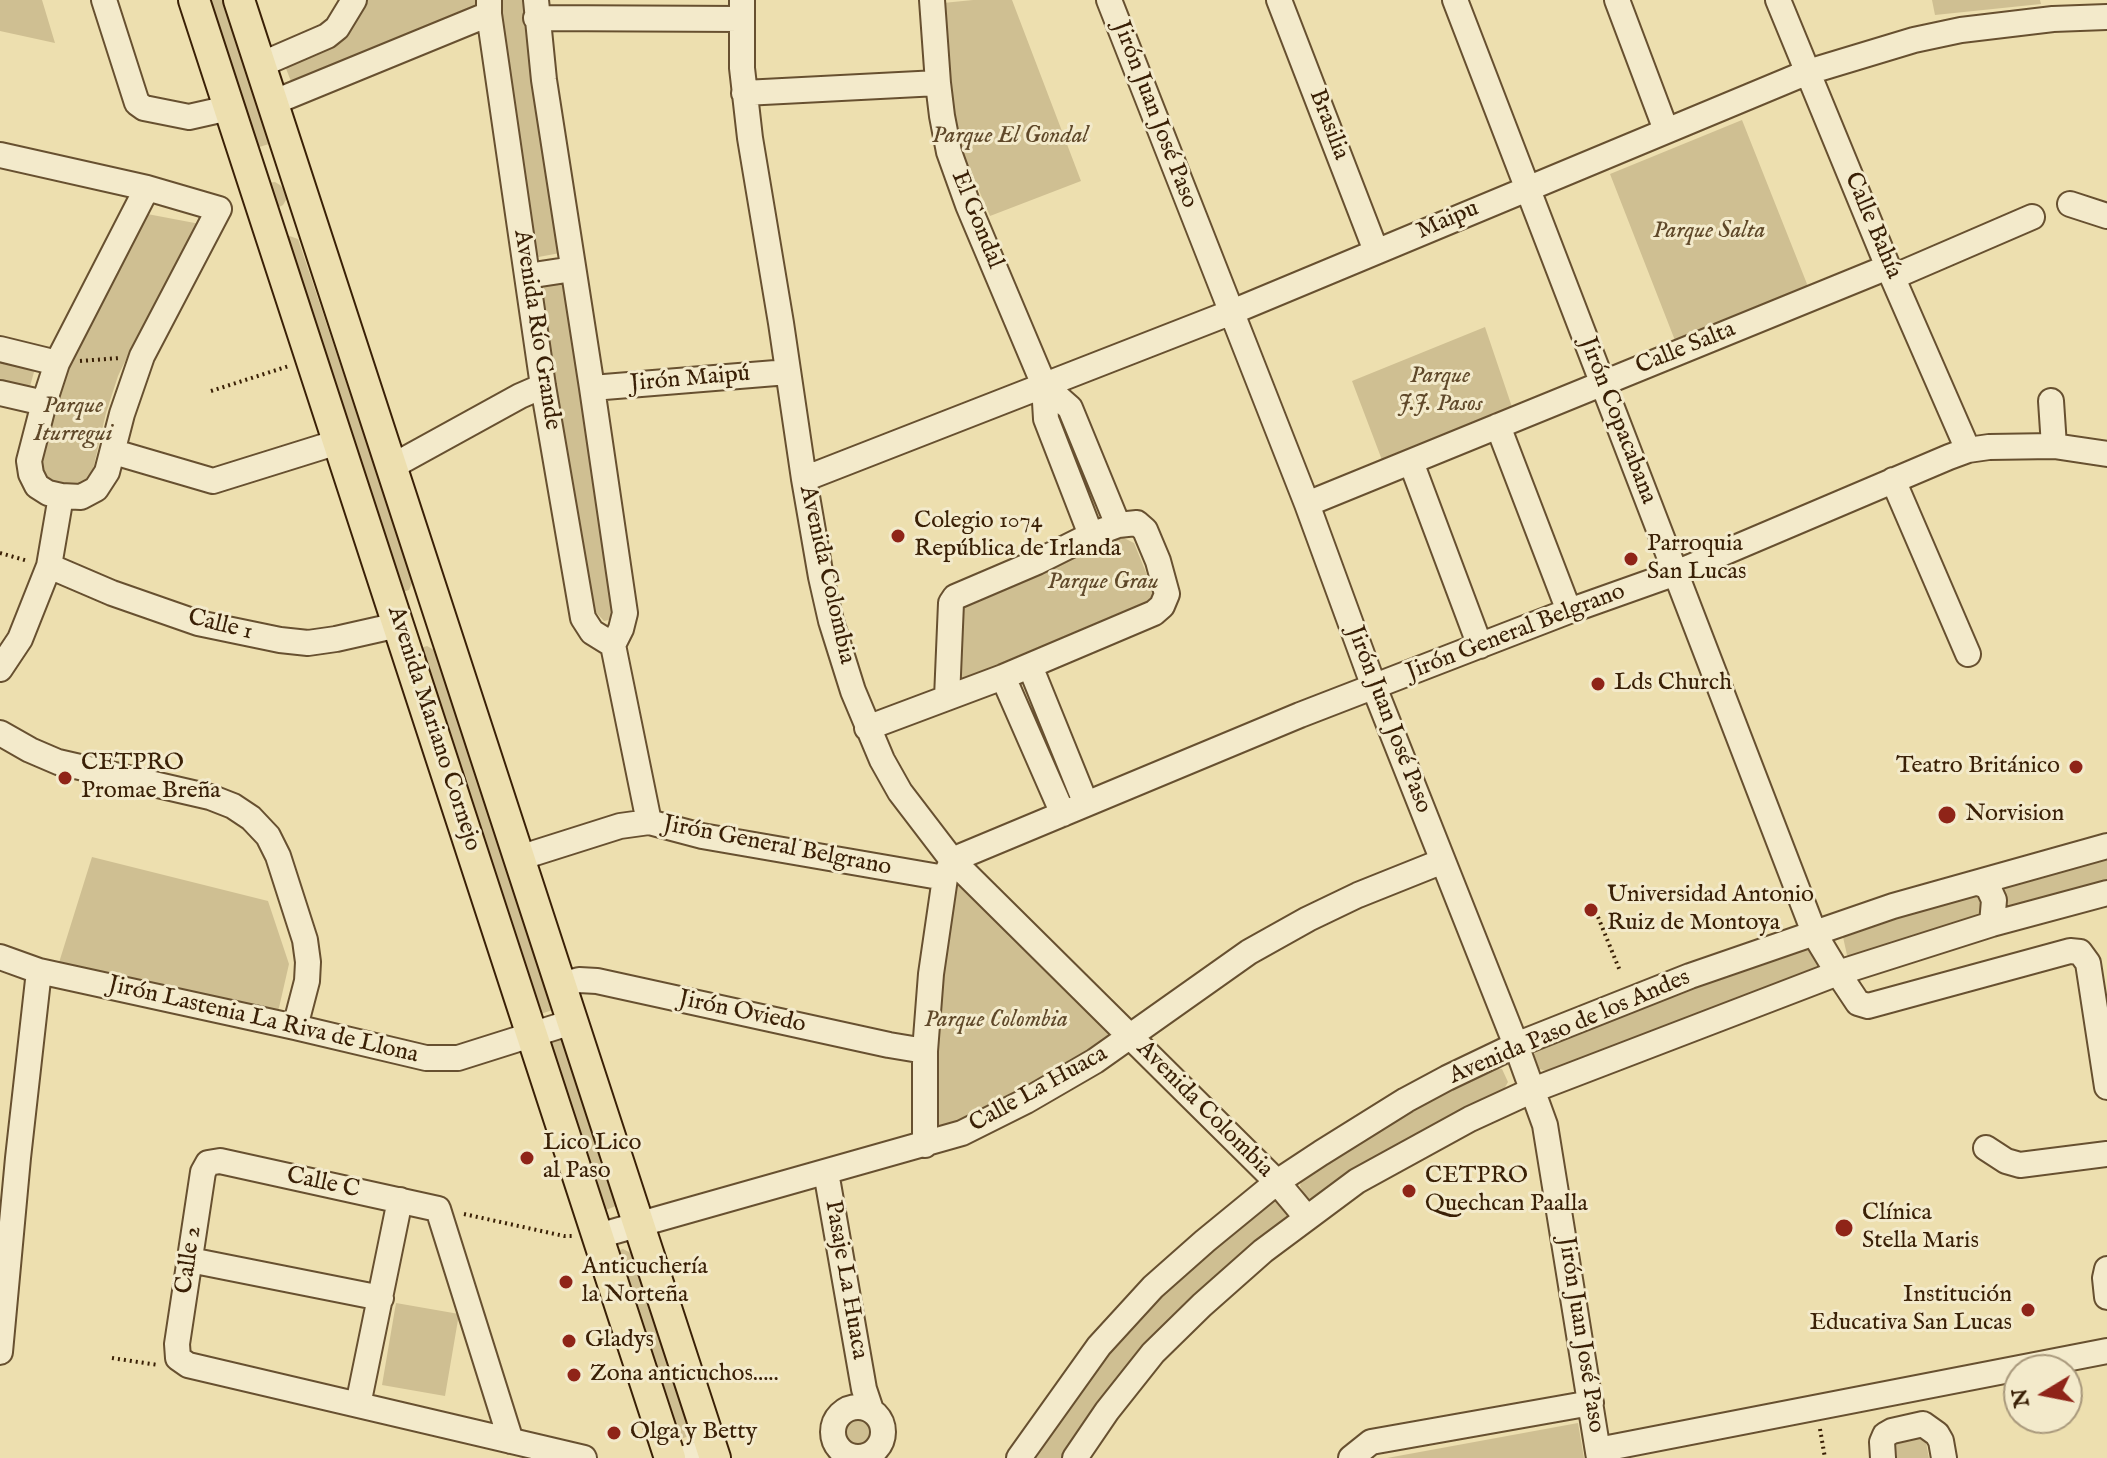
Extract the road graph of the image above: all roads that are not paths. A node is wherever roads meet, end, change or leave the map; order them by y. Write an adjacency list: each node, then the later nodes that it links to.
1 (104, 0): 21 (street)
2 (194, 0): 21 (main road, Avenida Mariano Cornejo)
3 (239, 0): 16 (main road, Avenida Mariano Cornejo)
4 (354, 0): 16 (street)
5 (932, 0): 18 (street, El Gondal)
6 (1279, 0): 33 (street, Brasilia)
7 (1455, 0): 26 (street, Jirón Copacabana)
8 (1617, 0): 22 (street)
9 (1778, 0): 17 (street, Calle Bahía)
10 (1115, 2): 37 (street, Jirón Juan José Paso)
11 (489, 7): 20 (street); 36 (street, Avenida Río Grande)
12 (536, 9): 13 (street); 34 (street, Avenida Río Grande)
13 (742, 10): 19 (street, Avenida Colombia)
14 (2052, 10): 15 (street, Maipu); 17 (street, Maipu)
15 (2107, 17)
16 (260, 65): 20 (main road, Avenida Mariano Cornejo)
17 (1808, 72): 22 (street, Maipu); 35 (street, Calle Bahía)
18 (938, 83): 19 (street); 42 (street, El Gondal)
19 (744, 93): 40 (street, Avenida Colombia)
20 (272, 103): 24 (main road, Avenida Mariano Cornejo)
21 (229, 108): 27 (main road, Avenida Mariano Cornejo)
22 (1666, 130): 26 (street, Maipu)
23 (0, 155): 25 (street)
24 (292, 162): 27 (main road); 28 (main road, Avenida Mariano Cornejo)
25 (147, 188): 30 (street); 39 (street)
26 (1527, 188): 33 (street, Maipu); 41 (street, Jirón Copacabana)
27 (258, 196): 28 (main road); 30 (street); 49 (main road, Avenida Mariano Cornejo)
28 (305, 204): 55 (main road, Avenida Mariano Cornejo)
29 (2070, 204): 31 (street)
30 (219, 209): 52 (street)
31 (2107, 216)
32 (2032, 217): 35 (street, Calle Salta)
33 (1376, 251): 37 (street, Maipu)
34 (573, 269): 36 (street); 44 (street, Avenida Río Grande)
35 (1890, 272): 41 (street, Calle Salta); 51 (street, Calle Bahía)
36 (527, 276): 43 (street, Avenida Río Grande)
37 (1232, 312): 42 (street, Maipu); 59 (street, Jirón Juan José Paso)
38 (0, 349): 39 (street)
39 (57, 363): 47 (street)
40 (788, 372): 44 (street, Jirón Maipú); 56 (street, Avenida Colombia)
41 (1603, 383): 48 (street, Calle Salta); 63 (street, Jirón Copacabana)
42 (1044, 385): 56 (street, Maipu); 60 (street, El Gondal); 61 (street, El Gondal)
43 (543, 386): 55 (street); 67 (street, Avenida Río Grande)
44 (592, 388): 67 (street, Avenida Río Grande)
45 (0, 393): 47 (street)
46 (2051, 401): 50 (street)
47 (44, 403): 58 (street)
48 (1498, 426): 54 (street, Calle Salta); 65 (street)
49 (338, 442): 52 (street); 66 (main road, Avenida Mariano Cornejo)
50 (2054, 446): 51 (street, Jirón General Belgrano); 53 (street, Jirón General Belgrano)
51 (1968, 450): 57 (street, Jirón General Belgrano)
52 (114, 452): 58 (street)
53 (2107, 454)
54 (1411, 462): 59 (street, Calle Salta); 68 (street)
55 (391, 467): 64 (main road, Avenida Mariano Cornejo)
56 (804, 479): 75 (street, Avenida Colombia)
57 (1893, 480): 63 (street, Jirón General Belgrano); 69 (street)
58 (61, 496): 62 (street)
59 (1307, 504): 73 (street, Jirón Juan José Paso)
60 (1118, 525): 61 (street); 70 (street)
61 (1091, 535): 74 (street)
62 (49, 566): 66 (street, Calle 1); 71 (street)
63 (1676, 573): 65 (street, Jirón General Belgrano); 87 (street, Jirón Copacabana)
64 (437, 607): 66 (main road); 66 (main road); 81 (main road, Avenida Mariano Cornejo)
65 (1569, 611): 68 (street, Jirón General Belgrano)
66 (397, 621): 94 (main road, Avenida Mariano Cornejo)
67 (613, 645): 79 (street, Avenida Río Grande)
68 (1480, 646): 73 (street, Jirón General Belgrano)
69 (1968, 654)
70 (1030, 666): 72 (street); 77 (street)
71 (0, 669)
72 (1003, 677): 74 (street); 78 (street)
73 (1374, 687): 77 (street, Jirón General Belgrano); 82 (street, Jirón Juan José Paso)
74 (947, 698): 75 (street)
75 (867, 728): 83 (street, Avenida Colombia)
76 (0, 733): 93 (street)
77 (1086, 804): 78 (street, Jirón General Belgrano)
78 (1063, 814): 83 (street, Jirón General Belgrano)
79 (649, 822): 81 (street, Jirón General Belgrano); 83 (street, Jirón General Belgrano)
80 (2107, 846): 84 (street, Avenida Paso de los Andes)
81 (519, 858): 91 (main road, Avenida Mariano Cornejo)
82 (1443, 861): 95 (street, Calle La Huaca); 96 (street, Jirón Juan José Paso)
83 (948, 869): 95 (street, Avenida Colombia); 97 (street)
84 (1979, 883): 86 (street); 87 (street, Avenida Paso de los Andes)
85 (2107, 893): 86 (street, Avenida Paso de los Andes)
86 (1992, 924): 90 (street, Avenida Paso de los Andes)
87 (1815, 935): 90 (street, Jirón Copacabana); 96 (street, Avenida Paso de los Andes)
88 (0, 957): 89 (street, Jirón Lastenia La Riva de Llona)
89 (39, 971): 93 (street, Jirón Lastenia La Riva de Llona); 103 (street)
90 (1838, 973): 98 (street, Jirón Copacabana); 99 (street, Avenida Paso de los Andes)
91 (560, 985): 92 (main road, Avenida Mariano Cornejo); 97 (street, Jirón Oviedo)
92 (572, 1022): 94 (street, Jirón Lastenia La Riva de Llona); 109 (main road, Avenida Mariano Cornejo)
93 (295, 1027): 94 (street, Jirón Lastenia La Riva de Llona)
94 (532, 1036): 110 (main road, Avenida Mariano Cornejo)
95 (1132, 1037): 100 (street, Calle La Huaca); 106 (street, Avenida Colombia)
96 (1516, 1045): 99 (street, Jirón Juan José Paso); 106 (street, Avenida Paso de los Andes)
97 (925, 1051): 100 (street)
98 (2107, 1087)
99 (1533, 1090): 108 (street, Avenida Paso de los Andes); 118 (street, Jirón Juan José Paso)
100 (925, 1145): 105 (street, Calle La Huaca)
101 (1986, 1148): 102 (street)
102 (2107, 1154)
103 (9, 1157): 116 (street)
104 (208, 1163): 107 (street, Calle C); 111 (street, Calle 2)
105 (826, 1172): 109 (street, Calle La Huaca); 117 (street, Pasaje La Huaca)
106 (1277, 1182): 108 (street, Avenida Colombia); 126 (street, Avenida Paso de los Andes)
107 (400, 1200): 114 (street); 120 (street, Calle C)
108 (1307, 1218): 127 (street, Avenida Paso de los Andes)
109 (638, 1224): 110 (street, Calle La Huaca); 122 (main road, Avenida Mariano Cornejo)
110 (598, 1236): 125 (main road, Avenida Mariano Cornejo)
111 (190, 1260): 114 (street); 119 (street, Calle 2)
112 (2107, 1269): 113 (street)
113 (2107, 1297)
114 (381, 1298): 119 (street)
115 (2107, 1351): 121 (street)
116 (0, 1352)
117 (862, 1402): 123 (street); 123 (street)
118 (1591, 1403): 121 (street, Jirón Juan José Paso); 128 (street)
119 (358, 1405): 120 (street)
120 (511, 1441): 124 (street)
121 (1598, 1454)
122 (704, 1455)
123 (863, 1457)
124 (584, 1458)
125 (670, 1458)
126 (1019, 1458)
127 (1075, 1458)
128 (1351, 1458)
129 (1883, 1458): 130 (street)
130 (1944, 1458)

